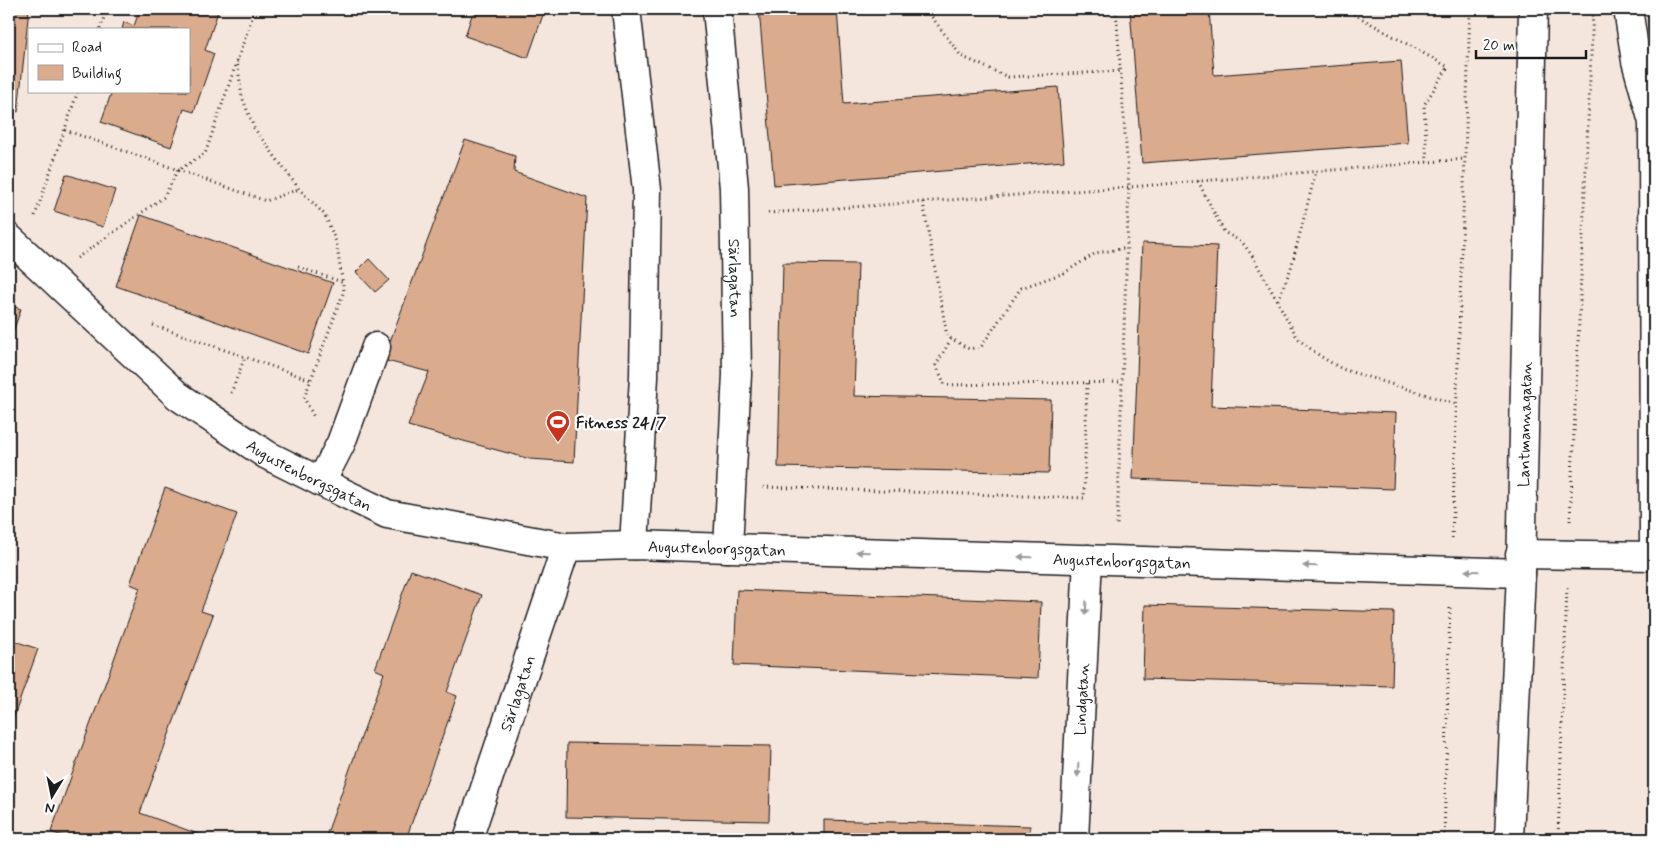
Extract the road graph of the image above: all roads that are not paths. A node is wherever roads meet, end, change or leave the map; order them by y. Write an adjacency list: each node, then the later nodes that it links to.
1 (626, 9): 10 (street)
2 (717, 9): 12 (street, Särlagatan)
3 (1533, 9): 15 (street, Lantmannagatan)
4 (1628, 9): 5 (street)
5 (1651, 100): 6 (street)
6 (1654, 148): 13 (street)
7 (16, 244): 9 (street, Augustenborgsgatan)
8 (376, 347): 9 (street)
9 (321, 482): 11 (street, Augustenborgsgatan)
10 (634, 545): 11 (street, Augustenborgsgatan); 12 (street, Augustenborgsgatan)
11 (566, 547): 16 (street, Särlagatan)
12 (728, 548): 14 (street, Augustenborgsgatan, one-way to 12)
13 (1654, 555): 15 (street, Augustenborgsgatan)
14 (1088, 559): 15 (street, Augustenborgsgatan, one-way to 14); 17 (street, Lindgatan, one-way to 17)
15 (1521, 563): 18 (street, Lantmannagatan)
16 (468, 839)
17 (1074, 839)
18 (1510, 839)

